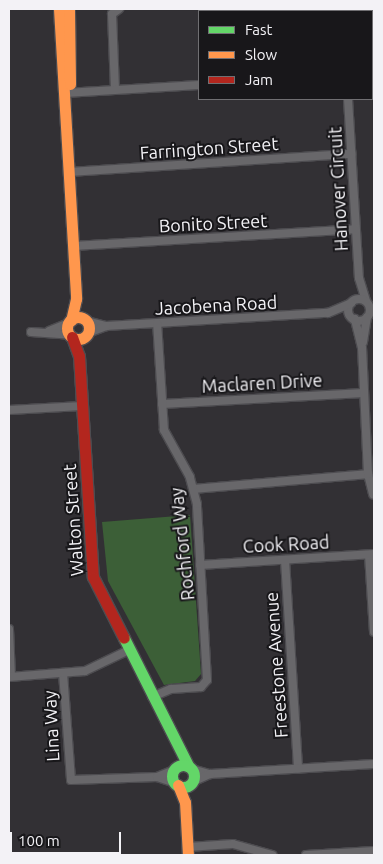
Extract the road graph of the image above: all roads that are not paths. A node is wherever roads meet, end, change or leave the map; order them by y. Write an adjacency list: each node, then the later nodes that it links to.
1 (60, 9): 6 (street)
2 (69, 9): 6 (street)
3 (119, 9): 5 (street)
4 (198, 85): 5 (street)
5 (115, 89): 6 (street)
6 (67, 93): 9 (street)
7 (348, 100): 8 (street, Hanover Circuit)
8 (351, 154): 9 (street, Farrington Street); 10 (street, Hanover Circuit)
9 (69, 172): 11 (street)
10 (355, 229): 11 (street, Bonito Street); 12 (street, Hanover Circuit)
11 (73, 246): 13 (street)
12 (358, 278): 14 (street); 15 (street)
13 (76, 299): 19 (street); 20 (street)
14 (351, 302): 15 (street, Jacobena Road); 16 (street, Jacobena Road); 18 (street)
15 (370, 304): 17 (street)
16 (328, 313): 18 (street, Jacobena Road); 21 (street, Jacobena Road)
17 (370, 315): 18 (street); 27 (street)
18 (354, 319): 27 (street)
19 (84, 320): 20 (street); 22 (street, Jacobena Road); 25 (street)
20 (70, 321): 23 (street); 26 (street, Walton Street)
21 (157, 323): 22 (street, Jacobena Road); 30 (street, Rochford Way)
22 (106, 326): 25 (street, Jacobena Road)
23 (49, 330): 24 (street); 26 (street)
24 (31, 332)
25 (87, 334): 26 (street); 28 (street, Walton Street)
26 (71, 336): 28 (street, Walton Street)
27 (362, 348): 29 (street)
28 (80, 356): 31 (street, Walton Street)
29 (364, 393): 30 (street, Maclaren Drive); 33 (street)
30 (162, 404): 34 (street, Rochford Way)
31 (82, 406): 32 (street); 41 (street, Walton Street)
32 (9, 410)
33 (368, 474): 34 (street); 35 (street)
34 (194, 489): 38 (street, Rochford Way)
35 (373, 494)
36 (372, 554): 37 (street, Cook Road); 40 (street)
37 (285, 560): 38 (street, Cook Road); 49 (street, Freestone Avenue)
38 (200, 565): 44 (street, Rochford Way)
39 (9, 629): 43 (street)
40 (374, 632)
41 (128, 650): 42 (street); 44 (street, Walton Street)
42 (63, 673): 43 (street); 51 (street, Lina Way)
43 (10, 676)
44 (152, 697): 45 (street, Walton Street)
45 (179, 750): 47 (street, Walton Street); 48 (street)
46 (374, 764): 49 (street)
47 (190, 768): 48 (street); 50 (street); 52 (street)
48 (175, 769): 51 (street, Lina Way); 53 (street)
49 (298, 769): 50 (street)
50 (210, 774): 52 (street)
51 (157, 777): 53 (street, Lina Way)
52 (191, 783): 53 (street); 54 (street)
53 (176, 784): 54 (street)
54 (185, 802): 55 (street)
55 (188, 851): 57 (street)
56 (374, 851): 58 (street)
57 (272, 855)
58 (306, 855)

